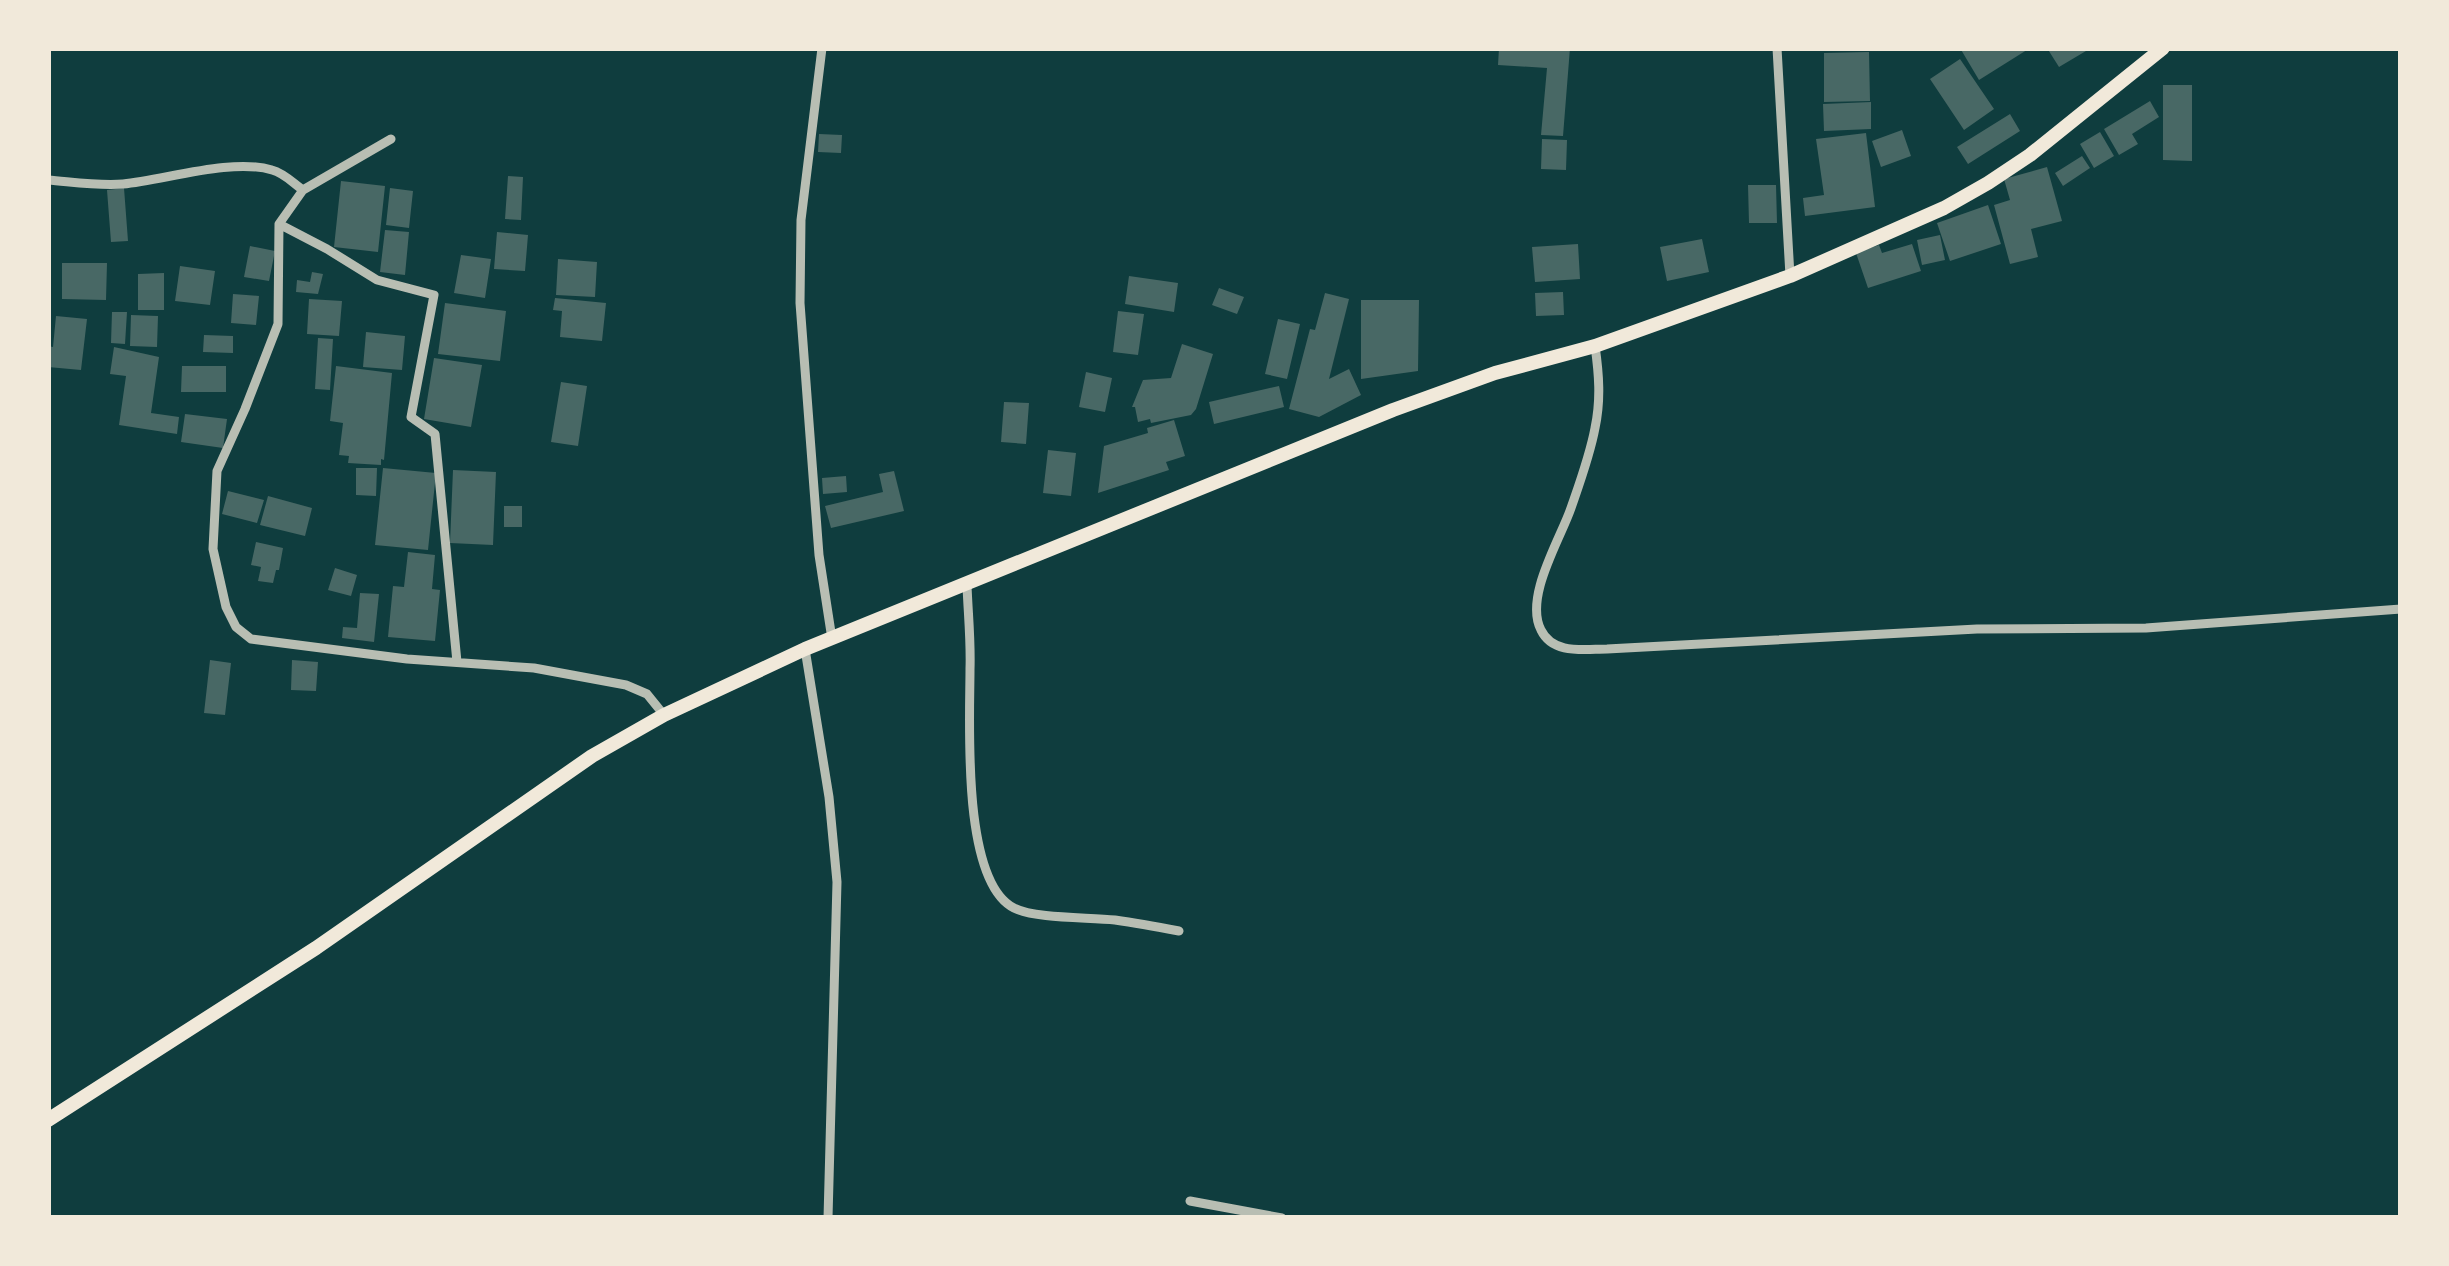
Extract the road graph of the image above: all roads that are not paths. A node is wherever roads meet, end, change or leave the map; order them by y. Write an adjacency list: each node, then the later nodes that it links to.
1 (822, 48): 12 (street)
2 (1777, 48): 8 (street)
3 (2163, 48): 8 (main road)
4 (391, 139): 6 (street)
5 (48, 180): 6 (street)
6 (303, 190): 7 (street)
7 (279, 224): 14 (street); 14 (street)
8 (1790, 276): 9 (main road)
9 (1594, 346): 10 (main road); 11 (street)
10 (967, 585): 12 (main road); 16 (street)
11 (2401, 609)
12 (832, 639): 13 (main road)
13 (805, 649): 15 (main road); 19 (street)
14 (457, 662): 15 (street)
15 (664, 716): 17 (main road)
16 (1179, 931)
17 (48, 1120)
18 (1190, 1201): 20 (street)
19 (828, 1218)
20 (1282, 1218)

